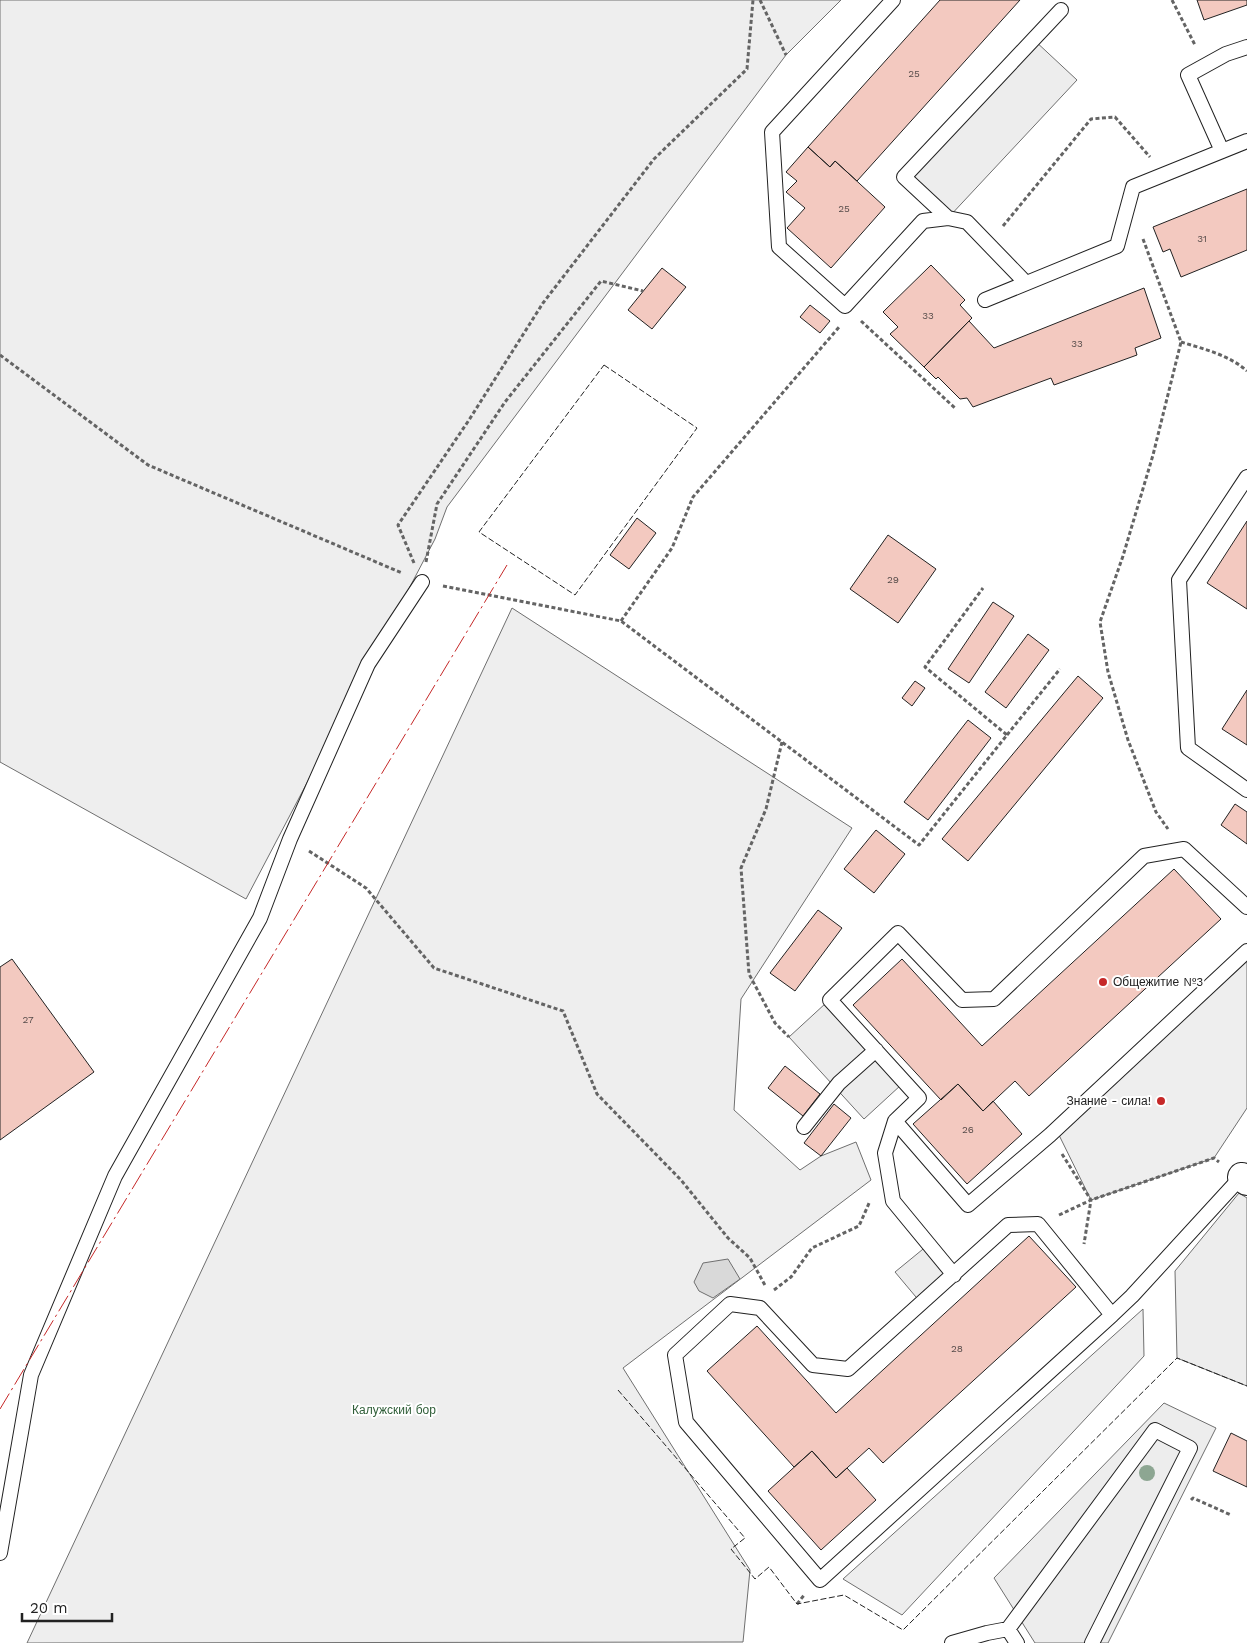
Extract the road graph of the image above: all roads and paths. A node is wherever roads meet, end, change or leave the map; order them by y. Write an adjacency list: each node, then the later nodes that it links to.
1 (753, 0): 24 (path)
2 (760, 0): 7 (path)
3 (892, 0): 18 (lane)
4 (1172, 0): 8 (path)
5 (1061, 10): 13 (lane)
6 (1247, 47): 8 (lane)
7 (786, 55)
8 (1207, 65): 10 (lane)
9 (1247, 140): 10 (lane)
10 (1222, 150): 11 (lane)
11 (1165, 174): 12 (lane); 14 (path)
12 (1129, 202): 15 (lane); 19 (path)
13 (948, 218): 14 (lane); 18 (lane)
14 (988, 244): 15 (lane)
15 (1026, 283): 17 (lane)
16 (643, 291): 24 (path)
17 (985, 300)
18 (845, 306): 22 (path); 26 (path)
19 (1181, 342): 21 (path); 32 (path)
20 (0, 355): 24 (path)
21 (1247, 370)
22 (956, 409)
23 (1247, 477): 30 (lane)
24 (422, 582): 26 (path); 31 (lane)
25 (983, 588): 28 (path)
26 (621, 621): 29 (path)
27 (1060, 669): 28 (path)
28 (1007, 735): 29 (path)
29 (782, 742): 35 (path)
30 (1247, 790)
31 (290, 839): 42 (path); 48 (lane)
32 (1184, 849): 33 (lane); 36 (lane)
33 (1247, 907)
34 (1247, 951): 39 (lane)
35 (789, 1037)
36 (876, 1050): 37 (lane); 38 (lane)
37 (895, 1121): 39 (lane); 46 (lane)
38 (804, 1128)
39 (1050, 1135): 43 (path)
40 (1214, 1158): 43 (path)
41 (1245, 1176): 47 (lane)
42 (870, 1200)
43 (1091, 1200): 44 (path); 45 (path)
44 (1038, 1224): 45 (lane); 46 (lane)
45 (1080, 1274): 47 (lane)
46 (954, 1275): 47 (lane)
47 (1112, 1315)
48 (0, 1552)
49 (1008, 1629): 50 (lane); 51 (lane); 52 (lane)
50 (952, 1643)
51 (1017, 1643)
52 (1092, 1643)

